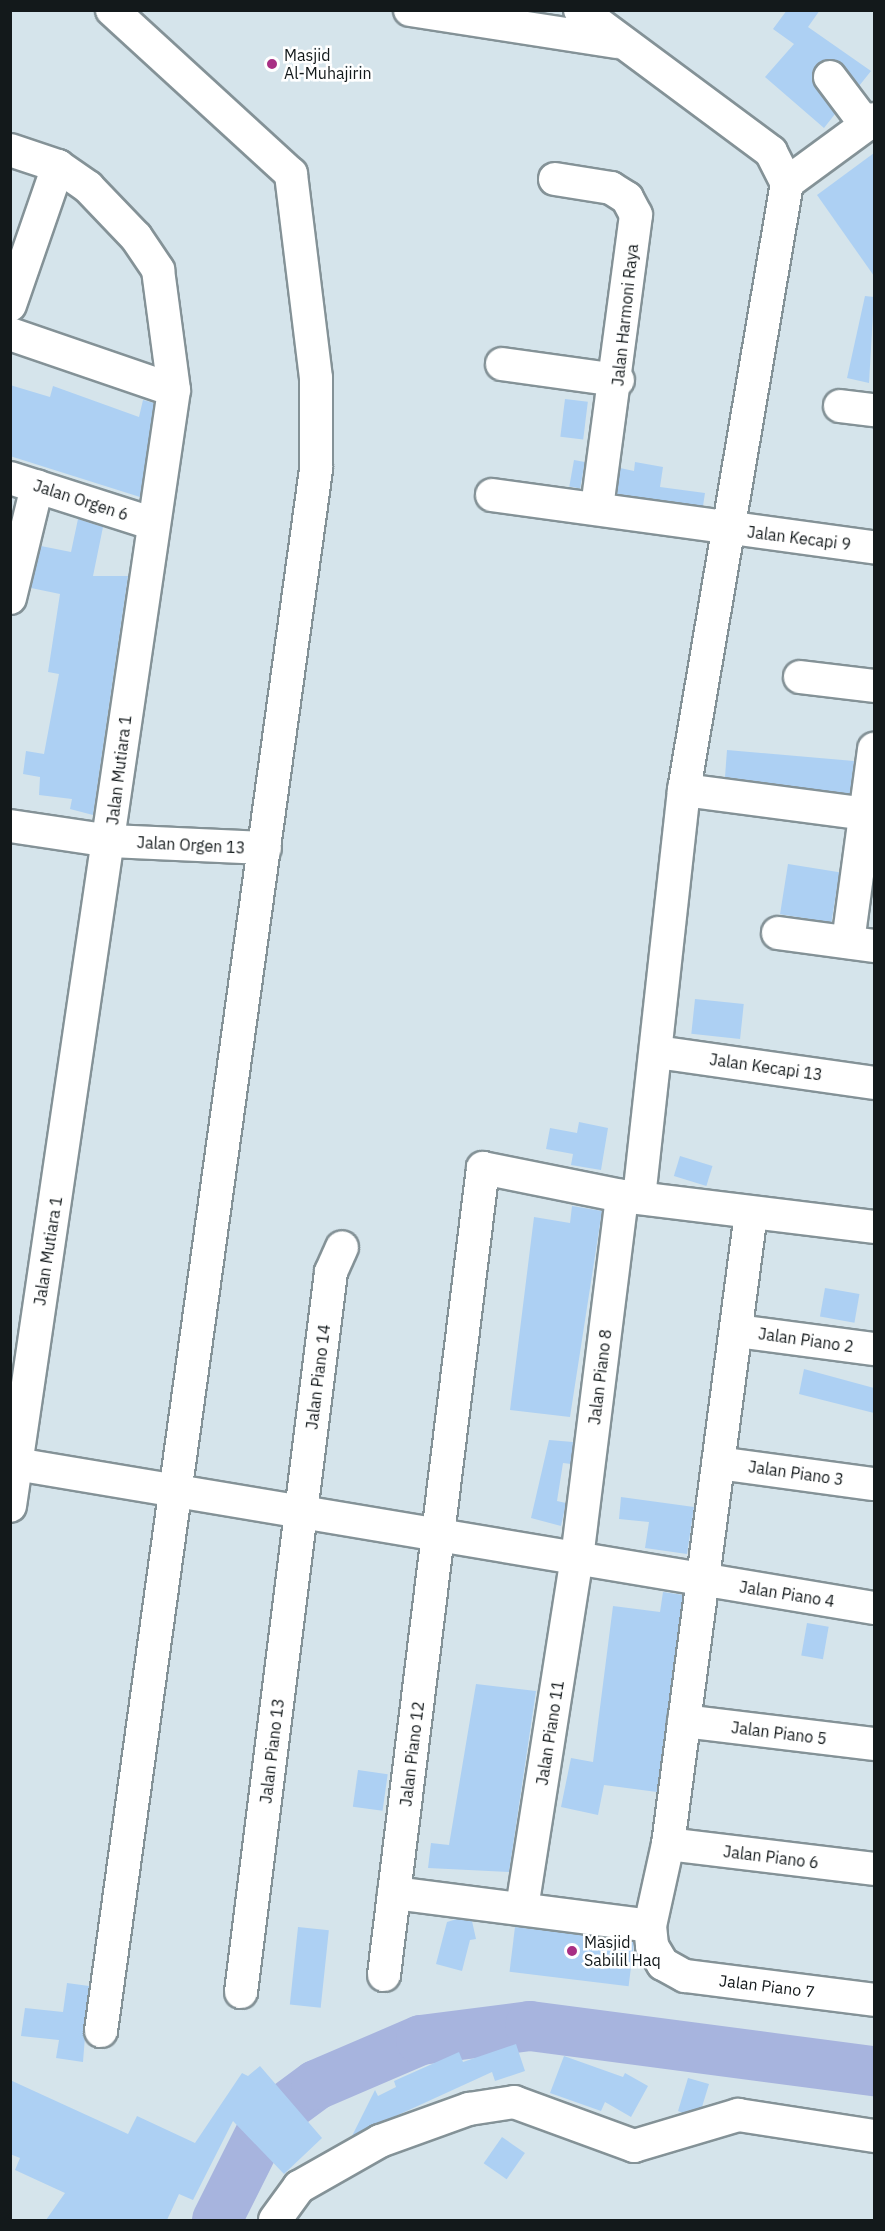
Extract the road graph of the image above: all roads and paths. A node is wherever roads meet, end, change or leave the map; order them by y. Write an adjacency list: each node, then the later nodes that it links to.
1 (112, 10): 33 (street)
2 (410, 10): 4 (street)
3 (580, 10): 5 (street)
4 (495, 16): 5 (street)
5 (622, 43): 11 (street)
6 (830, 77): 7 (street)
7 (870, 122): 11 (street)
8 (10, 150): 9 (street, Jalan Mutiara 1)
9 (58, 166): 12 (street); 16 (street, Jalan Mutiara 1)
10 (555, 178): 15 (street, Jalan Harmoni Raya)
11 (787, 183): 23 (street, Jalan Piano 8)
12 (10, 305)
13 (10, 334): 16 (street)
14 (501, 364): 15 (street)
15 (618, 380): 21 (street, Jalan Harmoni Raya)
16 (174, 390): 22 (street, Jalan Mutiara 1)
17 (840, 406): 18 (street)
18 (874, 410)
19 (24, 482): 22 (street, Jalan Orgen 6); 25 (street)
20 (492, 495): 21 (street, Jalan Kecapi 9)
21 (597, 508): 23 (street, Jalan Kecapi 9)
22 (151, 523): 32 (street, Jalan Mutiara 1)
23 (724, 528): 24 (street, Jalan Kecapi 9); 29 (street, Jalan Piano 8)
24 (874, 547)
25 (10, 598)
26 (800, 677): 27 (street)
27 (874, 686)
28 (874, 749): 30 (street)
29 (684, 790): 30 (street); 36 (street, Jalan Piano 8)
30 (870, 815): 35 (street)
31 (10, 826): 32 (street, Jalan Orgen 13)
32 (110, 841): 33 (street, Jalan Orgen 13); 44 (street, Jalan Mutiara 1)
33 (265, 848): 47 (street)
34 (778, 933): 35 (street)
35 (861, 944)
36 (657, 1052): 37 (street, Jalan Kecapi 13); 38 (street, Jalan Piano 8)
37 (874, 1083)
38 (631, 1196): 39 (street); 50 (street, Jalan Piano 12); 51 (street, Jalan Piano 8)
39 (751, 1213): 40 (street); 42 (street)
40 (874, 1227)
41 (342, 1247): 49 (street, Jalan Piano 14)
42 (737, 1331): 43 (street, Jalan Piano 2); 45 (street)
43 (874, 1349)
44 (13, 1463): 47 (street, Jalan Piano 4); 48 (street, Jalan Mutiara 1)
45 (718, 1463): 46 (street, Jalan Piano 3); 52 (street)
46 (874, 1484)
47 (176, 1489): 49 (street, Jalan Piano 4); 64 (street)
48 (10, 1506)
49 (288, 1509): 50 (street, Jalan Piano 4); 62 (street, Jalan Piano 13)
50 (440, 1532): 51 (street, Jalan Piano 4); 58 (street, Jalan Piano 12)
51 (578, 1558): 52 (street, Jalan Piano 4); 59 (street, Jalan Piano 11)
52 (699, 1581): 53 (street, Jalan Piano 4); 54 (street)
53 (874, 1608)
54 (684, 1721): 55 (street, Jalan Piano 5); 56 (street)
55 (874, 1744)
56 (668, 1844): 57 (street, Jalan Piano 6); 60 (street)
57 (874, 1869)
58 (394, 1893): 59 (street); 61 (street, Jalan Piano 12)
59 (522, 1908): 60 (street)
60 (650, 1926): 63 (street, Jalan Piano 7)
61 (384, 1975)
62 (241, 1992)
63 (874, 2000)
64 (101, 2031)
65 (874, 2136): 66 (street)
66 (275, 2220)

